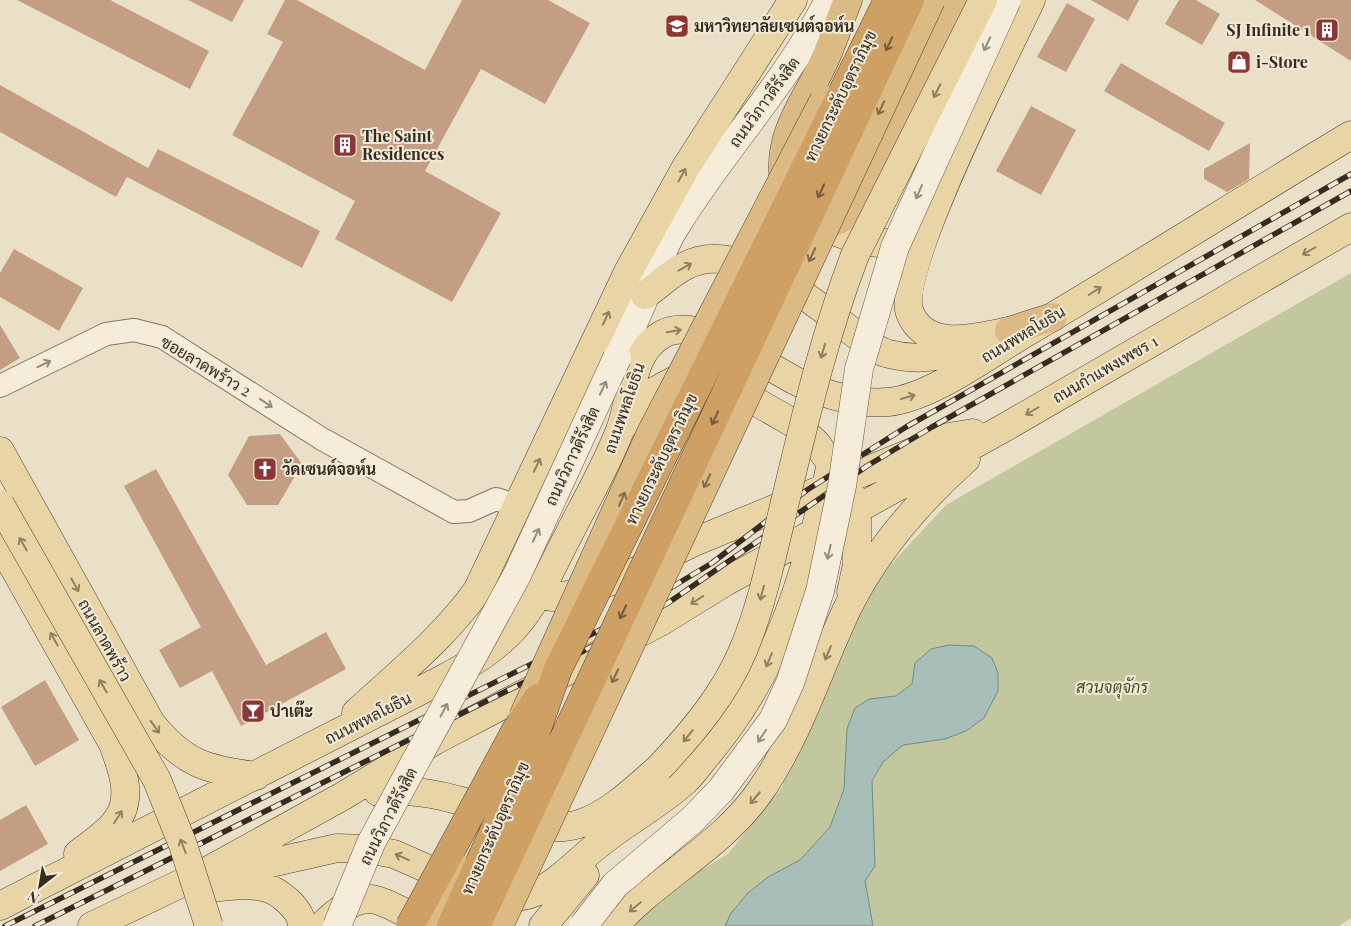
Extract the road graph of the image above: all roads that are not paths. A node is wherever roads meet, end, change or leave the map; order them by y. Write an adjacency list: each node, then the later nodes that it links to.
1 (793, 0): 29 (main road, one-way to 1)
2 (829, 0): 16 (main road, ถนนวิภาวดีรังสิต)
3 (848, 0): 14 (highway)
4 (876, 0): 57 (highway, one-way to 4, bridge)
5 (888, 0): 38 (highway, ทางยกระดับอุตราภิมุข, bridge)
6 (910, 0): 59 (highway, ทางยกระดับอุตราภิมุข, one-way to 59, bridge)
7 (931, 0): 60 (highway, one-way to 60, bridge)
8 (953, 0): 14 (highway)
9 (983, 0): 44 (main road, one-way to 44, bridge)
10 (1007, 0): 61 (main road, one-way to 61, bridge)
11 (1031, 0): 13 (main road)
12 (1351, 135): 17 (main road, ถนนพหลโยธิน, one-way to 12)
13 (933, 209): 14 (main road); 18 (main road)
14 (823, 226)
15 (1351, 227): 23 (main road, ถนนกำแพงเพชร 1, one-way to 23)
16 (645, 296): 18 (main road, one-way to 18); 55 (main road, ถนนวิภาวดีรังสิต, one-way to 16, bridge)
17 (1053, 317): 18 (highway); 21 (main road, ถนนพหลโยธิน, one-way to 17)
18 (1009, 331)
19 (0, 386): 29 (street, ซอยลาดพร้าว 2, one-way to 29)
20 (746, 396): 21 (main road); 22 (main road); 25 (main road)
21 (873, 402): 22 (main road, ถนนพหลโยธิน, one-way to 21)
22 (620, 429): 26 (main road, ถนนพหลโยธิน)
23 (1002, 429): 25 (main road); 28 (main road, ถนนกำแพงเพชร 1); 37 (main road)
24 (0, 451): 39 (main road, ถนนลาดพร้าว, one-way to 39)
25 (833, 478): 28 (main road); 30 (main road); 31 (main road)
26 (594, 484): 31 (main road); 33 (main road, ถนนพหลโยธิน)
27 (0, 504): 52 (main road, one-way to 27, bridge)
28 (857, 509): 30 (main road, ถนนกำแพงเพชร 1); 37 (main road)
29 (513, 516): 34 (main road); 35 (main road)
30 (815, 532): 44 (main road, one-way to 44); 47 (main road, one-way to 47)
31 (694, 542): 36 (main road)
32 (0, 543): 40 (main road, one-way to 32)
33 (559, 553): 34 (main road); 36 (main road, ถนนพหลโยธิน)
34 (512, 571): 35 (main road); 36 (main road)
35 (477, 591): 41 (main road)
36 (538, 594): 41 (main road, ถนนพหลโยธิน)
37 (848, 608): 42 (main road, one-way to 42)
38 (558, 669): 56 (highway, bridge); 58 (highway, ทางยกระดับอุตราภิมุข, bridge)
39 (137, 698): 40 (main road); 43 (main road, ถนนลาดพร้าว, one-way to 43)
40 (97, 716): 46 (main road, one-way to 40)
41 (333, 735): 43 (main road, ถนนพหลโยธิน)
42 (791, 739): 50 (main road); 62 (main road, one-way to 62)
43 (256, 776): 46 (main road, ถนนพหลโยธิน)
44 (343, 796): 45 (main road)
45 (209, 870): 47 (main road, one-way to 45); 48 (main road)
46 (42, 884): 49 (main road, ถนนพหลโยธิน)
47 (544, 889): 50 (main road)
48 (156, 896): 51 (main road); 53 (main road)
49 (0, 906)
50 (545, 923)
51 (92, 926)
52 (208, 926)
53 (302, 926)
54 (322, 926): 57 (main road)
55 (337, 926)
56 (410, 926)
57 (429, 926)
58 (451, 926)
59 (476, 926)
60 (499, 926)
61 (583, 926)
62 (614, 926)

